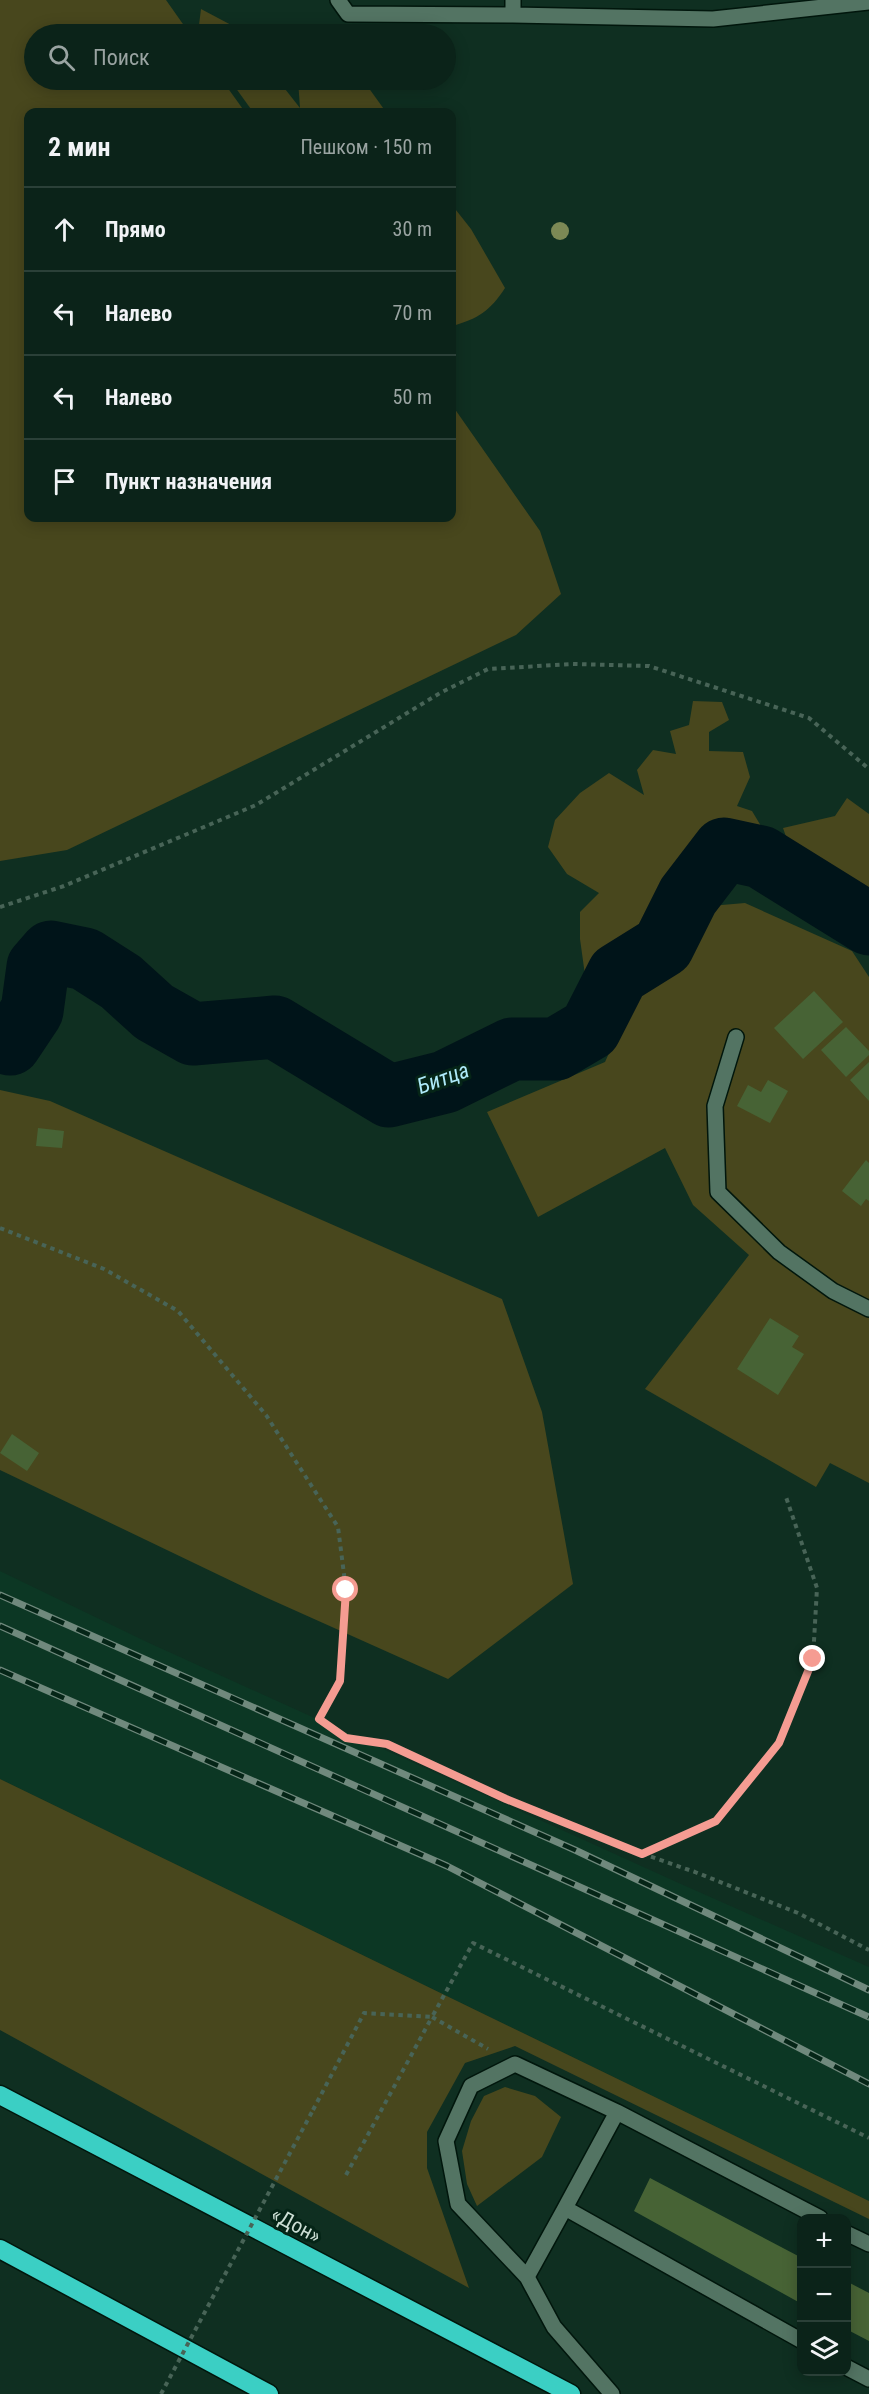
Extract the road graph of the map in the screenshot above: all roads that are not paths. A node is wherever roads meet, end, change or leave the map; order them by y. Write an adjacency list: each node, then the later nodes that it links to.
1 (338, 0): 3 (lane)
2 (869, 2): 3 (lane)
3 (513, 7)
4 (736, 1037): 5 (lane)
5 (869, 1309)
6 (0, 2095): 18 (highway, «Дон»)
7 (616, 2112): 8 (lane); 9 (lane); 13 (lane)
8 (565, 2208): 13 (lane); 14 (lane)
9 (812, 2214)
10 (851, 2235): 11 (lane)
11 (869, 2244)
12 (0, 2249): 17 (highway)
13 (528, 2277): 19 (lane)
14 (797, 2339)
15 (851, 2370): 16 (lane)
16 (869, 2379)
17 (269, 2394)
18 (571, 2394)
19 (612, 2394)

